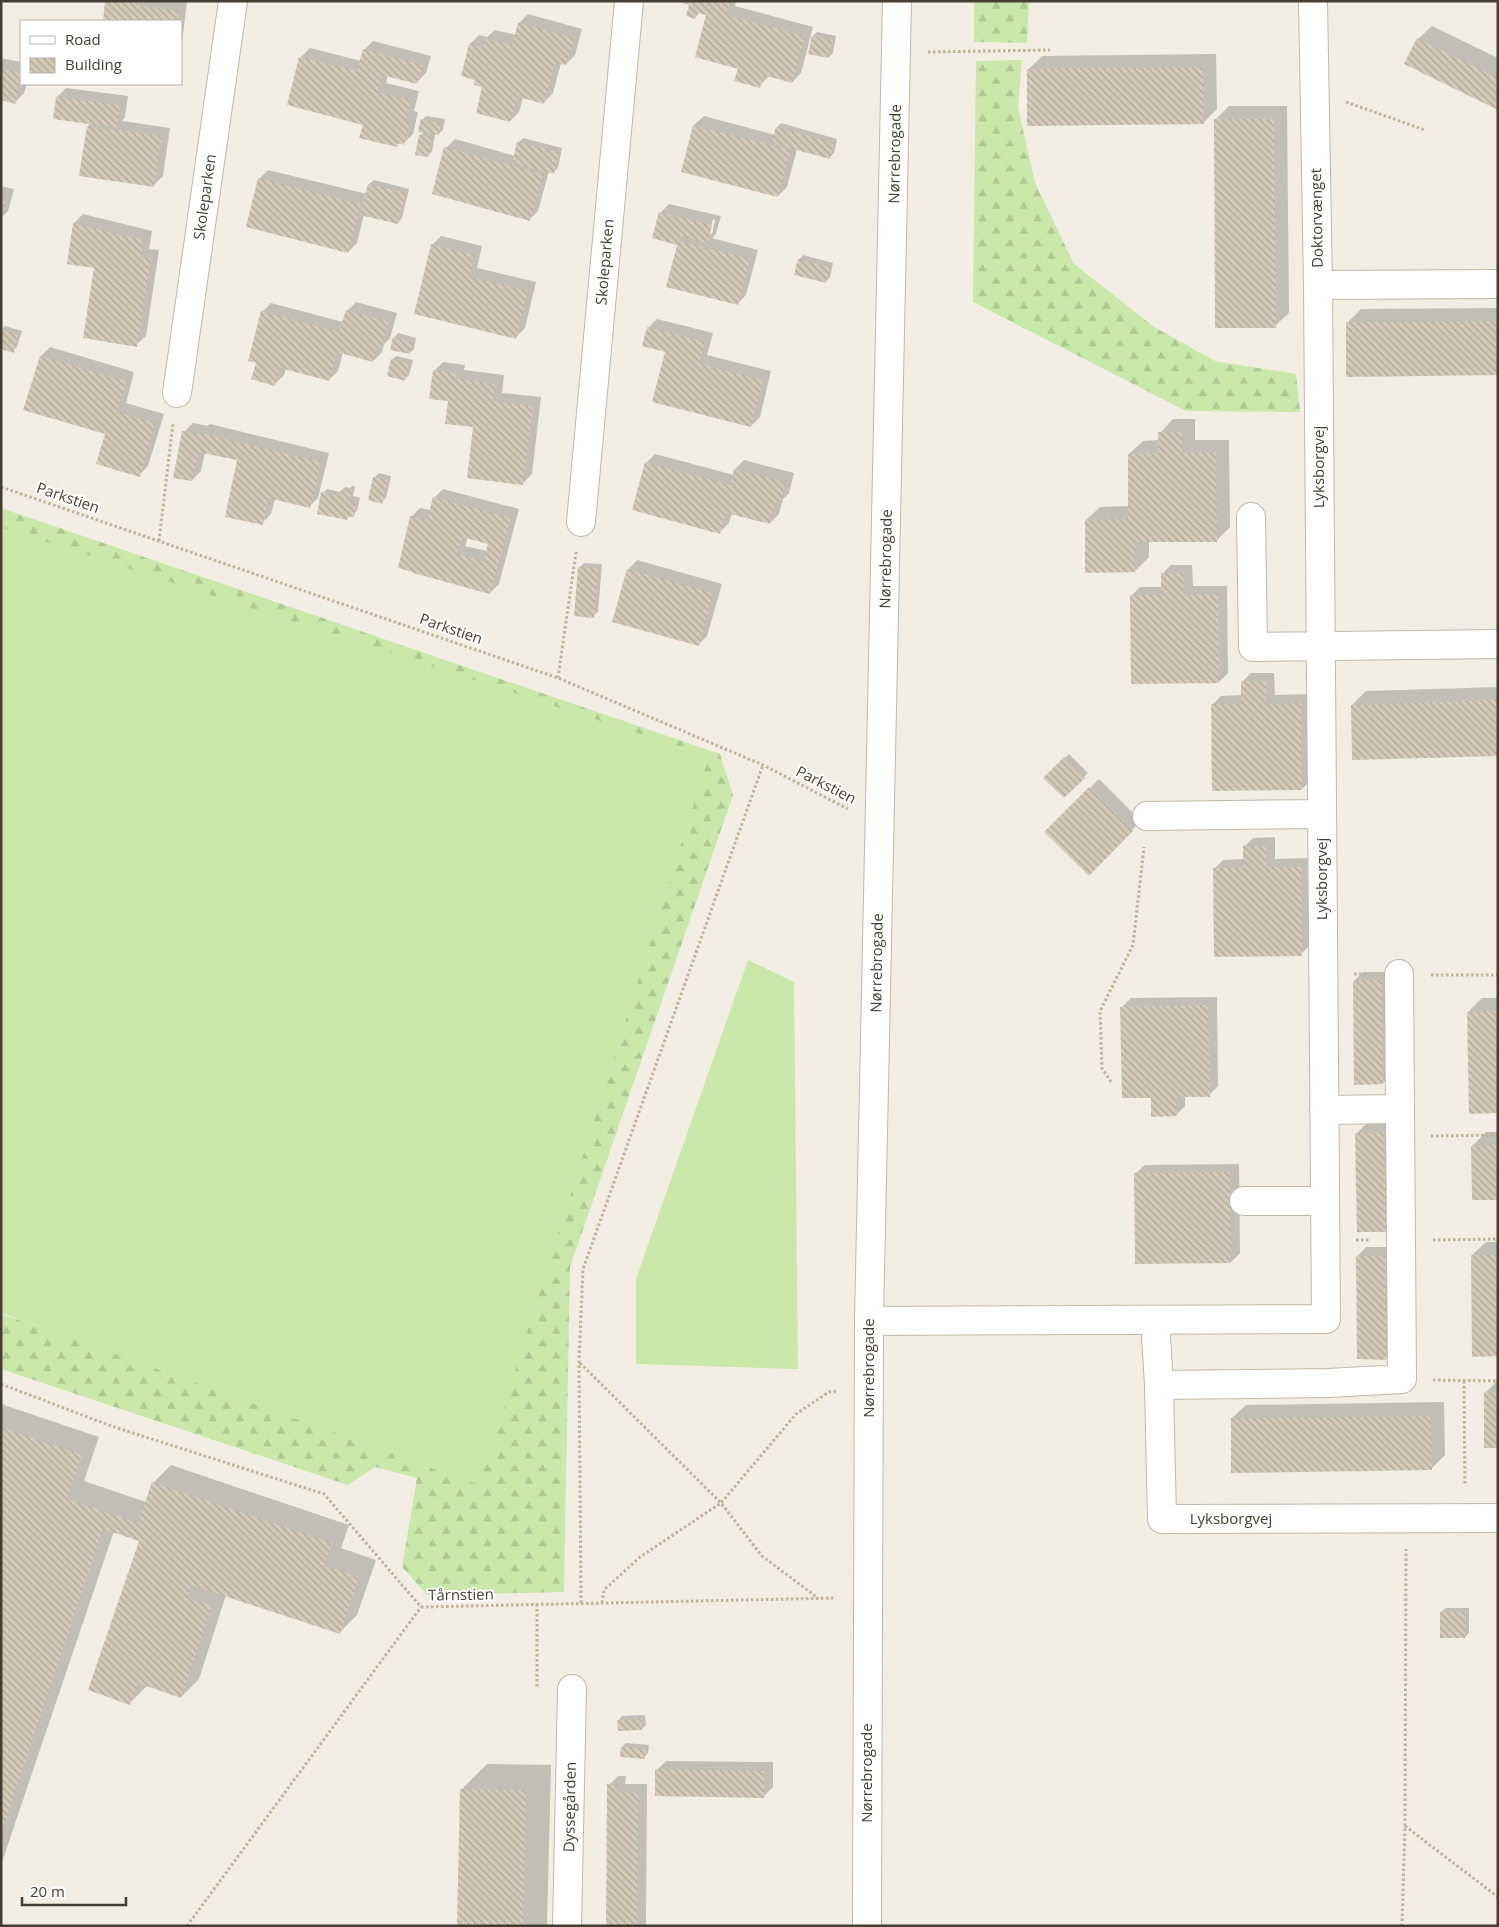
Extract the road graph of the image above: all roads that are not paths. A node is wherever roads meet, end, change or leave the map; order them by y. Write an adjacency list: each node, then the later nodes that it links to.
1 (233, 1): 7 (street, Skoleparken)
2 (629, 1): 9 (street, Skoleparken)
3 (897, 1): 20 (street, Nørrebrogade)
4 (1313, 1): 6 (street, Doktorvænget)
5 (1498, 284): 6 (street, Doktorvænget)
6 (1318, 286): 11 (street, Lyksborgvej)
7 (177, 393)
8 (1251, 518): 11 (street)
9 (581, 522)
10 (1498, 644): 11 (street)
11 (1321, 648): 12 (street, Lyksborgvej)
12 (1322, 814): 13 (street); 16 (street, Lyksborgvej)
13 (1147, 816)
14 (1399, 974): 15 (street)
15 (1399, 1109): 16 (street); 21 (street)
16 (1324, 1110): 18 (street, Lyksborgvej)
17 (1244, 1201): 18 (street)
18 (1325, 1201): 19 (street, Lyksborgvej)
19 (1155, 1320): 20 (street, Lyksborgvej); 21 (street, Lyksborgvej)
20 (869, 1321): 25 (street, Nørrebrogade)
21 (1159, 1385): 22 (street, Lyksborgvej)
22 (1498, 1518)
23 (572, 1688): 24 (street, Dyssegården)
24 (567, 1926)
25 (867, 1926)

